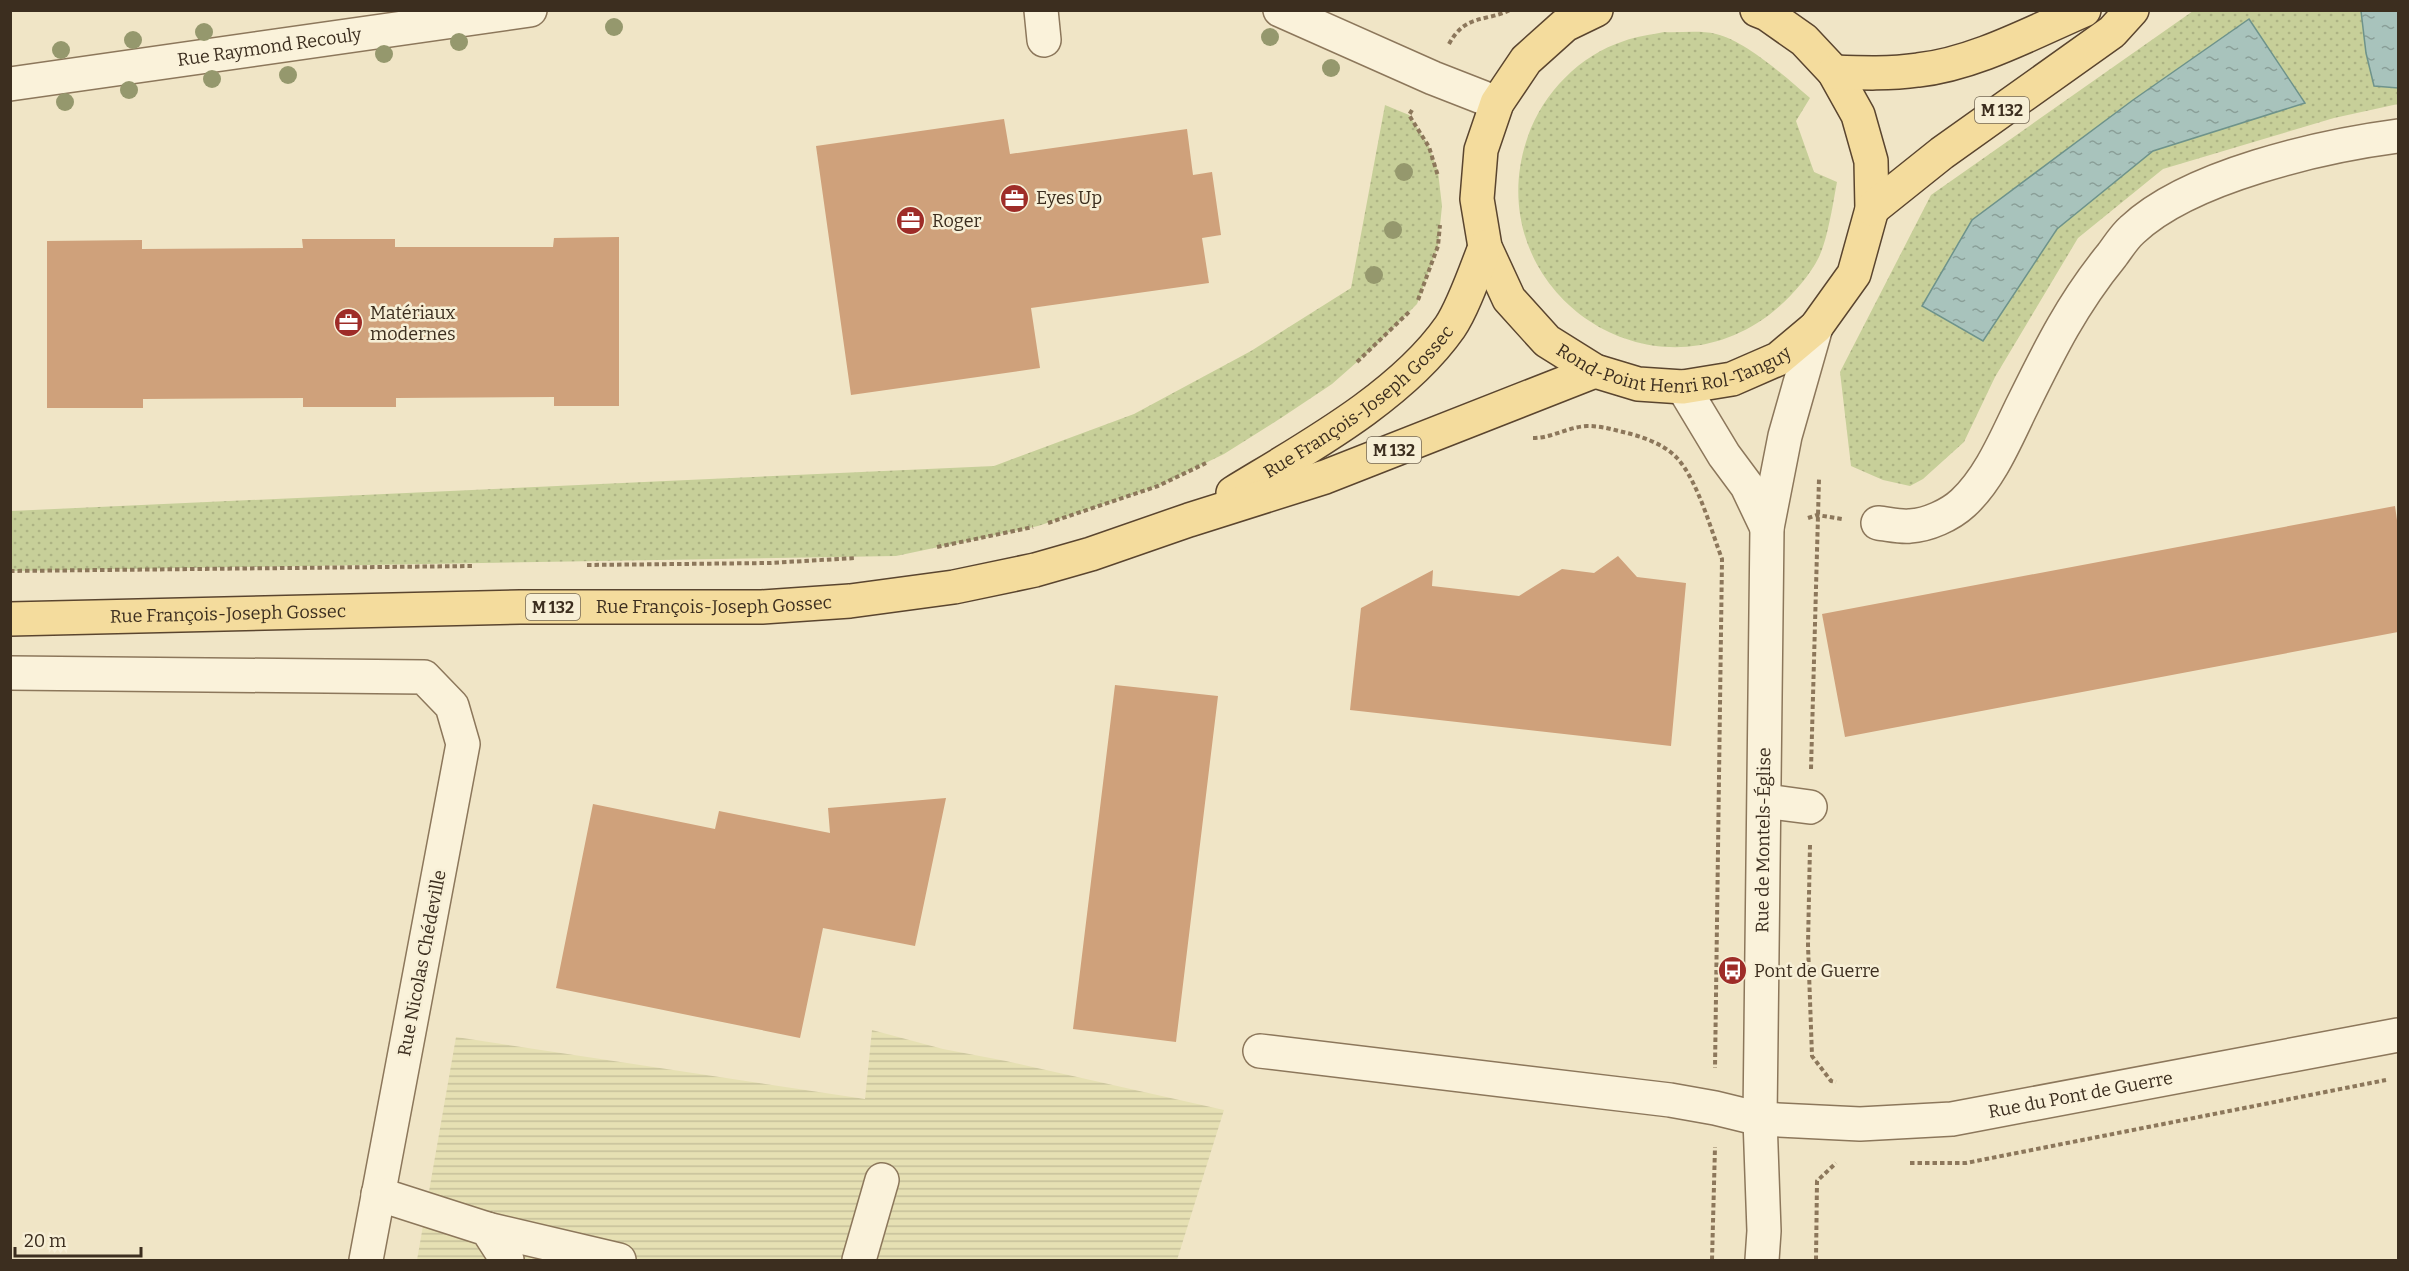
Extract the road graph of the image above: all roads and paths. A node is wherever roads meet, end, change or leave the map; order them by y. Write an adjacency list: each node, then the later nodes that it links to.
1 (530, 10): 8 (street, Rue Raymond Recouly)
2 (1280, 10): 11 (street)
3 (1510, 10): 11 (path)
4 (1596, 10): 9 (main road, Rond-Point Henri Rol-Tanguy)
5 (1757, 10): 10 (main road, Rond-Point Henri Rol-Tanguy)
6 (2084, 10): 10 (main road)
7 (2132, 10): 16 (main road, M 132)
8 (463, 15): 12 (street, Rue Raymond Recouly)
9 (1569, 18): 13 (main road, Rond-Point Henri Rol-Tanguy)
10 (1834, 72): 16 (main road, Rond-Point Henri Rol-Tanguy)
11 (1433, 78): 13 (street); 15 (path)
12 (10, 84)
13 (1497, 103): 18 (main road, Rond-Point Henri Rol-Tanguy)
14 (2398, 136): 28 (street)
15 (1439, 184)
16 (1872, 209): 19 (main road, Rond-Point Henri Rol-Tanguy)
17 (1441, 216): 20 (path)
18 (1485, 248): 21 (main road, Rond-Point Henri Rol-Tanguy); 27 (main road, Rue François-Joseph Gossec / M 132)
19 (1816, 327): 22 (main road, Rond-Point Henri Rol-Tanguy); 29 (street, Rue de Montels-Église)
20 (1349, 369)
21 (1595, 371): 22 (main road, Rond-Point Henri Rol-Tanguy); 23 (main road, Rue François-Joseph Gossec / M 132)
22 (1683, 387): 29 (street, Rue de Montels-Église)
23 (1509, 405): 27 (main road, Rue François-Joseph Gossec / M 132); 42 (path)
24 (1214, 459): 30 (path)
25 (1819, 473): 26 (path)
26 (1817, 515): 28 (path); 29 (path); 38 (path)
27 (1189, 520): 35 (main road, Rue François-Joseph Gossec / M 132)
28 (1878, 523)
29 (1767, 528): 37 (street, Rue de Montels-Église)
30 (929, 549)
31 (862, 558): 32 (path)
32 (580, 565)
33 (485, 566): 34 (path)
34 (10, 571)
35 (10, 619)
36 (10, 673): 47 (street, Rue Nicolas Chédeville)
37 (1765, 801): 38 (street); 43 (street, Rue de Montels-Église)
38 (1810, 807): 44 (path)
39 (2398, 1035): 44 (street, Rue du Pont de Guerre)
40 (1260, 1051): 42 (street, Rue du Pont de Guerre)
41 (2387, 1080): 45 (path)
42 (1715, 1108): 43 (street, Rue du Pont de Guerre); 53 (path)
43 (1760, 1119): 44 (street, Rue du Pont de Guerre); 54 (street, Rue de Montels-Église)
44 (1860, 1124): 55 (path)
45 (1908, 1163)
46 (882, 1180): 52 (street)
47 (378, 1194): 48 (street); 49 (street, Rue Nicolas Chédeville)
48 (487, 1229): 50 (street); 51 (street)
49 (366, 1260)
50 (507, 1260)
51 (619, 1260)
52 (858, 1260)
53 (1712, 1260)
54 (1762, 1260)
55 (1816, 1260)

